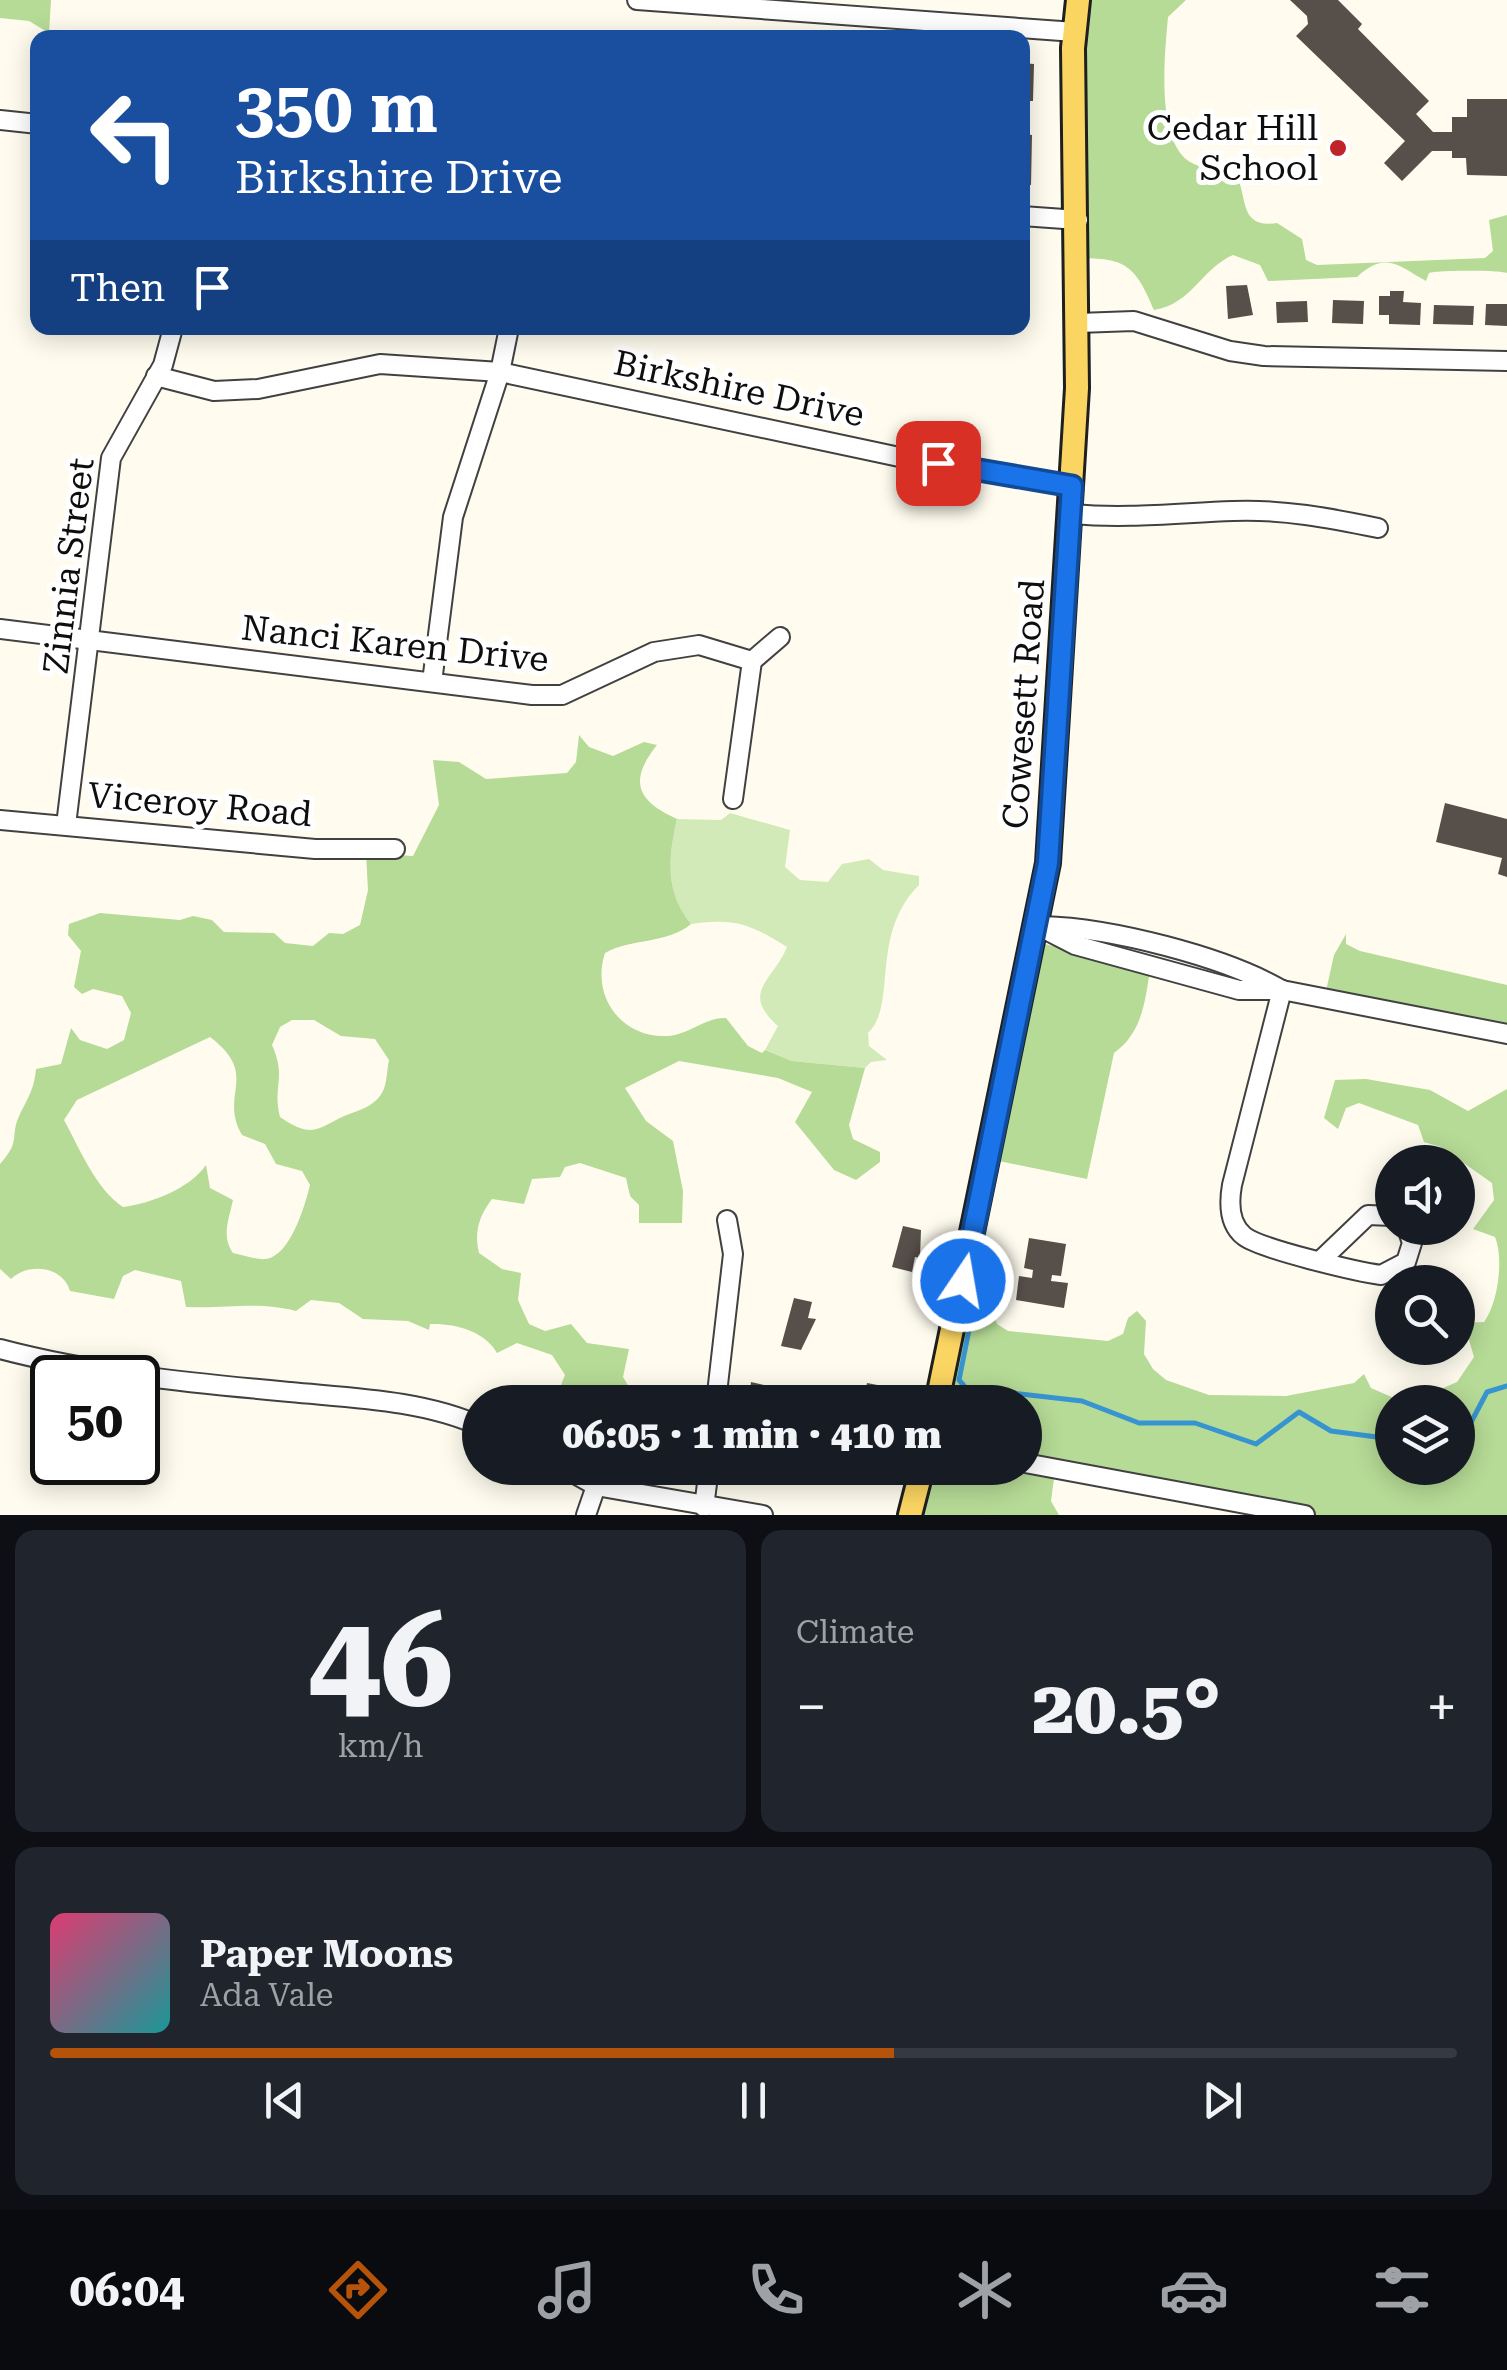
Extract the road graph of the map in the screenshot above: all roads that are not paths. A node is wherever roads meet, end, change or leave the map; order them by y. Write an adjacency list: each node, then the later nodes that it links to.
1 (637, 0): 3 (street)
2 (1078, 0): 3 (main road, Cowesett Road)
3 (1075, 32): 7 (main road, Cowesett Road)
4 (0, 120): 5 (street)
5 (30, 123)
6 (1030, 217): 7 (street)
7 (1078, 220): 8 (main road, Cowesett Road)
8 (1078, 323): 11 (street); 14 (main road, Cowesett Road)
9 (171, 335): 13 (street, Zinnia Street)
10 (508, 335): 12 (street)
11 (1507, 361)
12 (500, 372): 13 (street, Birkshire Drive); 14 (street, Birkshire Drive); 21 (street)
13 (156, 376): 19 (street, Zinnia Street)
14 (1072, 486): 15 (main road, Cowesett Road)
15 (1072, 514): 16 (street); 27 (main road, Cowesett Road)
16 (1378, 528)
17 (0, 629): 19 (street, Nanci Karen Drive)
18 (780, 637): 20 (street)
19 (92, 638): 21 (street, Nanci Karen Drive); 24 (street, Zinnia Street)
20 (752, 661): 21 (street, Nanci Karen Drive); 22 (street)
21 (432, 682)
22 (733, 798)
23 (0, 820): 24 (street, Viceroy Road); 25 (street)
24 (66, 824): 26 (street, Viceroy Road)
25 (0, 830)
26 (395, 849)
27 (1036, 925): 28 (street); 36 (main road, Cowesett Road)
28 (1282, 990): 29 (street); 33 (street)
29 (1507, 1034)
30 (1375, 1215): 33 (street)
31 (727, 1220): 35 (street)
32 (1409, 1245): 33 (street)
33 (1321, 1260)
34 (0, 1349): 37 (street)
35 (719, 1385)
36 (941, 1385)
37 (462, 1421)
38 (1042, 1467): 42 (street)
39 (707, 1485): 43 (street)
40 (918, 1485): 46 (main road)
41 (596, 1486): 43 (street); 44 (street)
42 (1216, 1506): 47 (street)
43 (704, 1507): 45 (street)
44 (586, 1515)
45 (763, 1515)
46 (910, 1515)
47 (1305, 1515)

